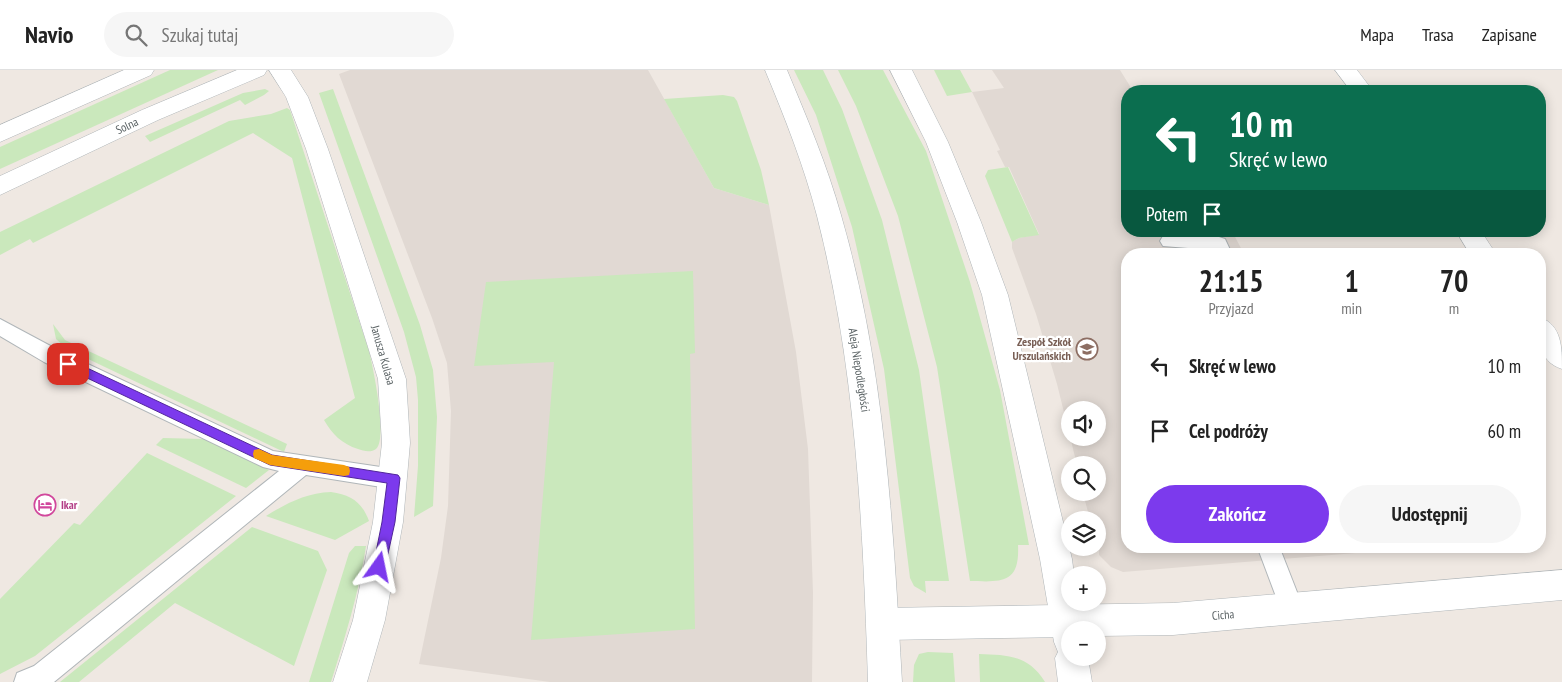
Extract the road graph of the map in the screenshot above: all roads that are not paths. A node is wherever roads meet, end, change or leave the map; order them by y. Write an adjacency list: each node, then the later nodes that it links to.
1 (143, 70): 8 (street)
2 (256, 70): 9 (street, Solna)
3 (280, 70): 18 (street, Janusza Kulasa)
4 (776, 70): 23 (street, Aleja Niepodległości)
5 (901, 70): 22 (street)
6 (1346, 70): 7 (street)
7 (1357, 85)
8 (0, 134)
9 (0, 186)
10 (1472, 237): 13 (street)
11 (1169, 241): 12 (lane)
12 (1220, 248)
13 (1480, 248)
14 (0, 327): 17 (lane)
15 (1546, 336): 16 (street)
16 (1562, 358)
17 (304, 464): 18 (lane); 27 (lane)
18 (394, 478): 28 (street, Janusza Kulasa)
19 (1271, 553): 21 (lane)
20 (1562, 585): 21 (street, Cicha)
21 (1292, 610): 24 (street, Cicha)
22 (1067, 621)
23 (882, 624): 25 (street, Cicha); 29 (street, Aleja Niepodległości)
24 (1106, 627)
25 (1061, 631)
26 (1073, 666): 30 (street)
27 (26, 682)
28 (350, 682)
29 (885, 682)
30 (1075, 682)

